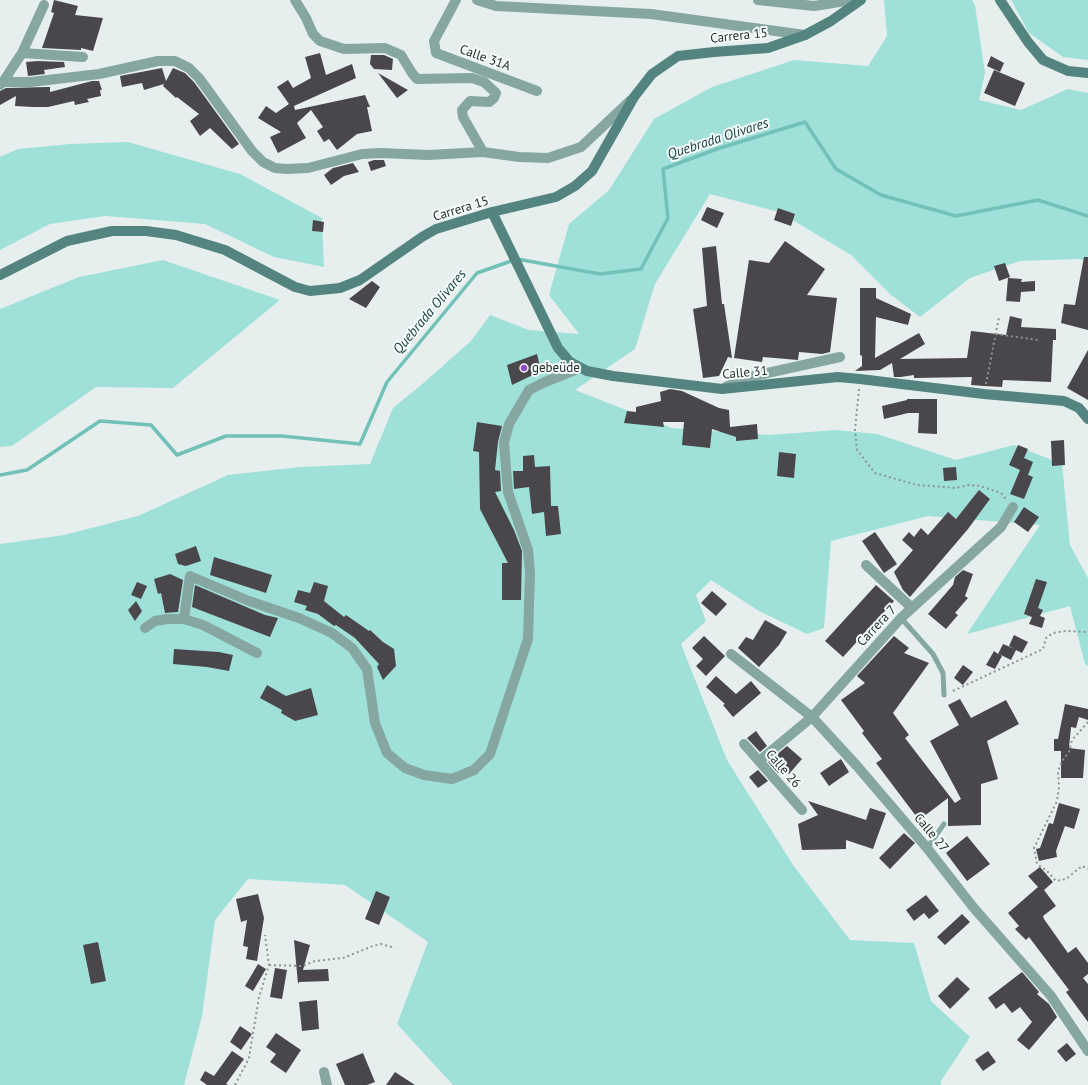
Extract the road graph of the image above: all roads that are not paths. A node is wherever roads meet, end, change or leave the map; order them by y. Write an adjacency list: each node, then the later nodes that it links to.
1 (295, 0): 16 (street)
2 (456, 0): 14 (street, Calle 31A)
3 (477, 0): 9 (street)
4 (758, 0): 5 (street)
5 (852, 0)
6 (861, 0): 9 (main road, Carrera 15)
7 (1000, 0): 12 (main road)
8 (44, 5): 10 (street)
9 (805, 35): 15 (main road, Carrera 15)
10 (22, 53): 11 (street); 13 (street)
11 (83, 57)
12 (1088, 73)
13 (2, 84): 16 (street)
14 (537, 91)
15 (634, 97): 16 (street); 17 (main road, Carrera 15)
16 (483, 152)
17 (492, 212): 18 (main road, Carrera 15); 20 (main road, Calle 31)
18 (0, 275)
19 (840, 357): 21 (street)
20 (580, 368): 21 (main road, Calle 31); 27 (street)
21 (722, 389): 22 (main road, Calle 31)
22 (1088, 419)
23 (1013, 507): 25 (street, Carrera 7)
24 (866, 565): 25 (street)
25 (912, 608): 26 (street, Carrera 7)
26 (901, 618): 31 (lane); 32 (street, Carrera 7)
27 (184, 619): 28 (street); 29 (street)
28 (145, 628)
29 (257, 653)
30 (731, 654): 32 (street, Calle 27)
31 (944, 695)
32 (812, 716): 34 (street, Carrera 7); 37 (street, Calle 27)
33 (744, 744): 34 (street, Calle 26)
34 (759, 761): 35 (street, Calle 26)
35 (802, 810)
36 (944, 824): 37 (lane)
37 (927, 848): 38 (street, Calle 27)
38 (1088, 1051)
39 (324, 1072): 40 (street)
40 (327, 1085)

